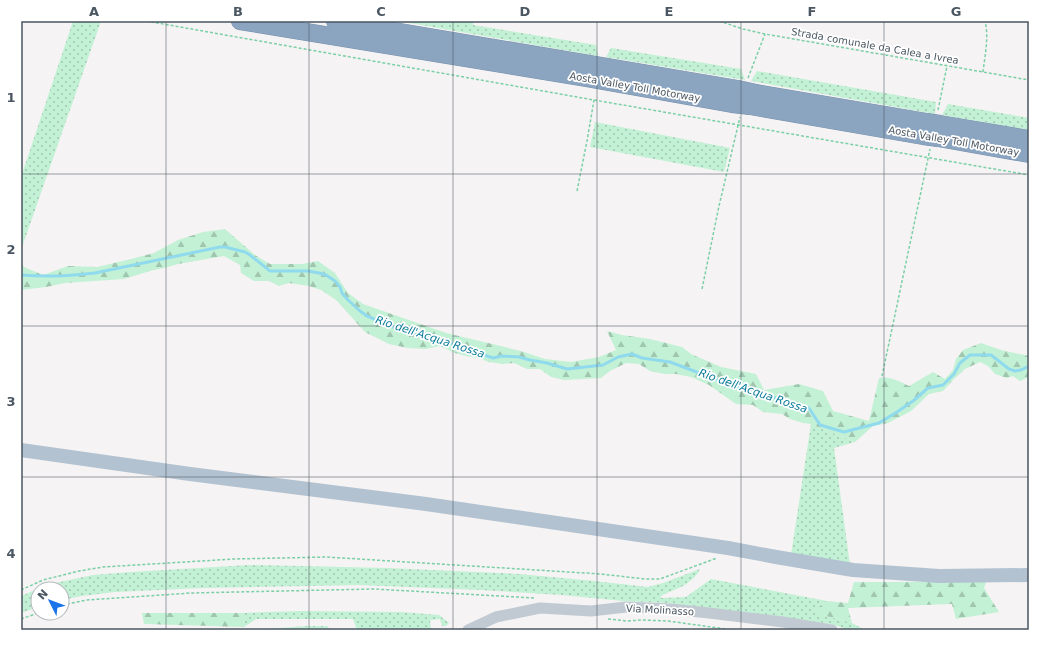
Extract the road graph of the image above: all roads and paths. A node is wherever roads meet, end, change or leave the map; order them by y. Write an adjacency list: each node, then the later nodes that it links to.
1 (146, 21): 10 (path)
2 (240, 21): 5 (highway, Aosta Valley Toll Motorway)
3 (719, 21): 6 (path, Strada comunale da Calea a Ivrea)
4 (985, 21): 7 (path)
5 (345, 29): 9 (highway, Aosta Valley Toll Motorway)
6 (765, 34): 7 (path, Strada comunale da Calea a Ivrea); 9 (path)
7 (983, 72): 8 (path, Strada comunale da Calea a Ivrea)
8 (1029, 80)
9 (740, 90): 12 (highway, Aosta Valley Toll Motorway, bridge)
10 (594, 100): 11 (path); 17 (path)
11 (738, 125): 15 (path); 18 (path)
12 (932, 130): 13 (highway, Aosta Valley Toll Motorway); 14 (highway, Aosta Valley Toll Motorway)
13 (1029, 139)
14 (1029, 154)
15 (929, 158): 16 (path); 19 (path)
16 (1029, 175)
17 (577, 191)
18 (702, 289)
19 (882, 376)
20 (21, 450): 21 (main road)
21 (728, 548): 22 (main road); 23 (path)
22 (1029, 575)
23 (21, 590)
24 (538, 598): 25 (path)
25 (70, 603)
26 (591, 611): 27 (street, Via Molinasso); 28 (path); 29 (street, Via Molinasso)
27 (468, 630)
28 (733, 630)
29 (832, 630)

